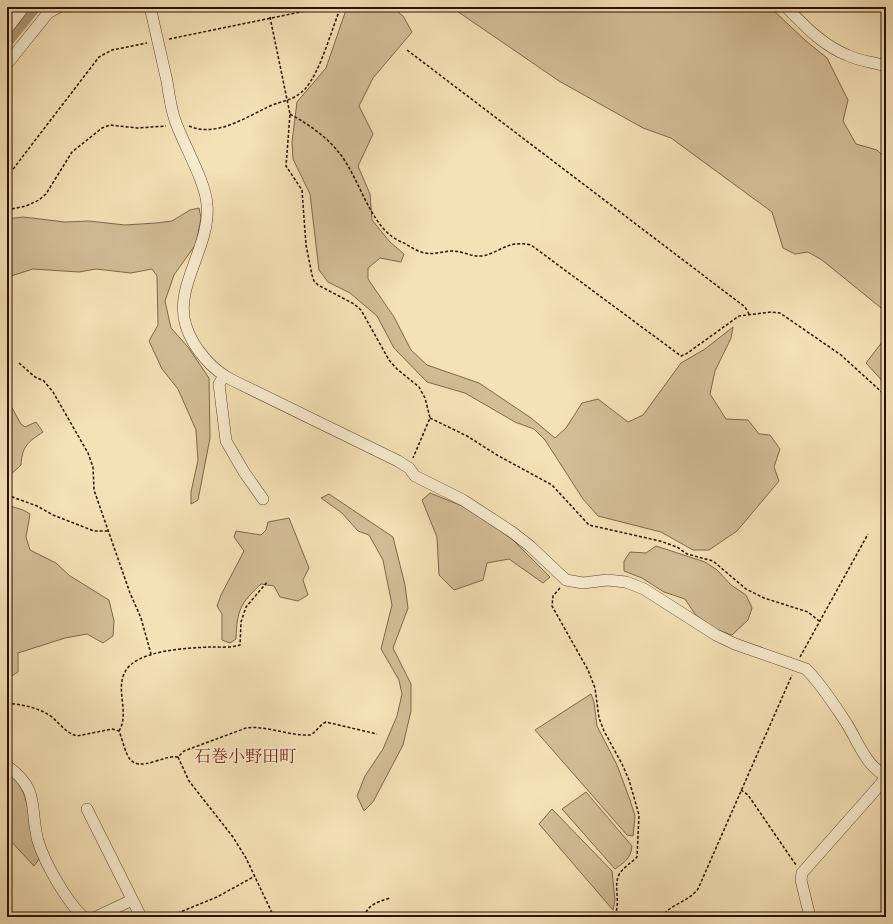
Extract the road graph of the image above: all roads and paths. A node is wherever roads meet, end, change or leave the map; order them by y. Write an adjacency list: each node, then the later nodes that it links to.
1 (24, 7): 8 (street)
2 (59, 7): 11 (street)
3 (150, 7): 9 (street)
4 (341, 7): 13 (path)
5 (786, 7): 12 (street)
6 (325, 8): 7 (path)
7 (270, 17): 9 (path); 13 (path)
8 (7, 29)
9 (158, 41): 15 (street); 16 (path)
10 (407, 50): 18 (path)
11 (7, 64)
12 (886, 66)
13 (288, 101): 14 (path); 15 (path)
14 (290, 114): 18 (path); 22 (path)
15 (176, 122): 17 (path); 20 (street)
16 (7, 177)
17 (7, 210)
18 (749, 314): 21 (path)
19 (19, 363): 26 (path)
20 (224, 376): 23 (street); 25 (street)
21 (886, 396)
22 (430, 418): 23 (path); 30 (path)
23 (409, 468): 28 (street)
24 (7, 495): 26 (path)
25 (263, 499)
26 (108, 531): 31 (path)
27 (868, 534): 30 (path)
28 (566, 580): 32 (street); 53 (path)
29 (268, 581): 31 (path)
30 (819, 621): 32 (path)
31 (151, 654): 34 (path)
32 (797, 665): 38 (street); 39 (path)
33 (7, 703): 34 (path)
34 (119, 731): 36 (path)
35 (377, 734): 36 (path)
36 (178, 757): 42 (path)
37 (7, 766): 47 (street)
38 (886, 777): 41 (street)
39 (741, 790): 41 (path); 54 (path)
40 (87, 809): 44 (street)
41 (802, 873): 55 (street)
42 (255, 876): 50 (path); 51 (path)
43 (390, 898): 52 (path)
44 (132, 900): 48 (street); 49 (street)
45 (7, 907): 46 (path)
46 (17, 917)
47 (83, 917)
48 (96, 917)
49 (141, 917)
50 (168, 917)
51 (274, 917)
52 (364, 917)
53 (614, 917)
54 (661, 917)
55 (810, 917)

